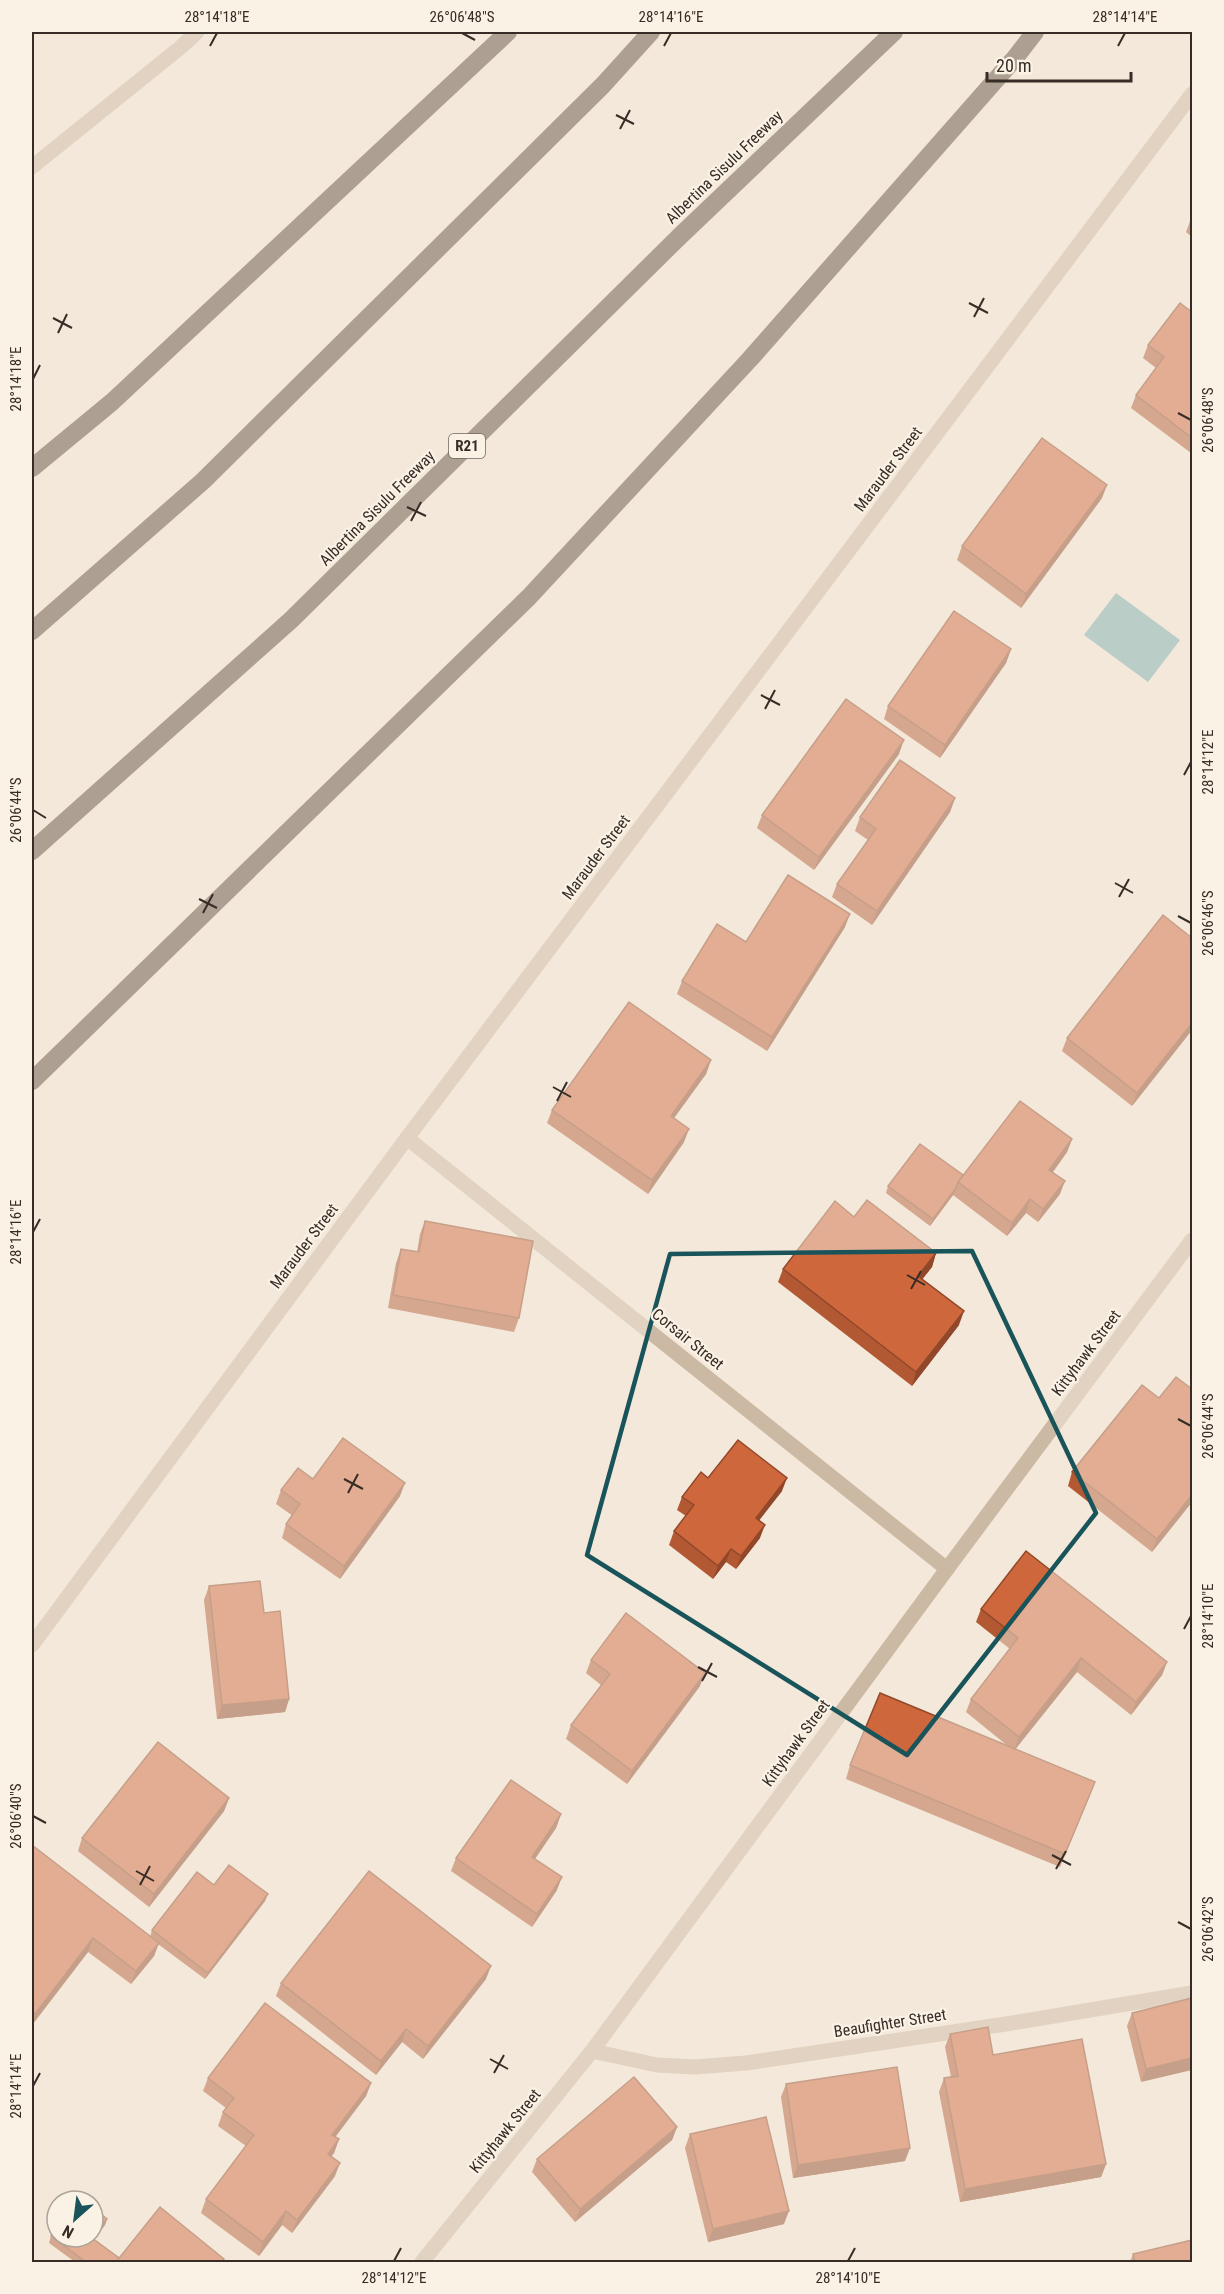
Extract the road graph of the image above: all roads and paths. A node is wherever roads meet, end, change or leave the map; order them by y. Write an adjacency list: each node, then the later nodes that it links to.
1 (197, 32): 7 (street)
2 (508, 32): 8 (highway)
3 (651, 32): 9 (highway)
4 (894, 32): 10 (highway, Albertina Sisulu Freeway / R21)
5 (1035, 32): 11 (highway)
6 (1192, 94): 12 (street, Marauder Street)
7 (32, 167)
8 (32, 468)
9 (32, 631)
10 (32, 851)
11 (32, 1081)
12 (407, 1138): 14 (street, Corsair Street); 15 (street, Marauder Street)
13 (1192, 1240): 14 (street, Kittyhawk Street)
14 (946, 1569): 17 (street, Kittyhawk Street)
15 (32, 1645)
16 (1192, 1993): 17 (street, Beaufighter Street)
17 (592, 2051): 18 (street, Kittyhawk Street)
18 (422, 2262)

